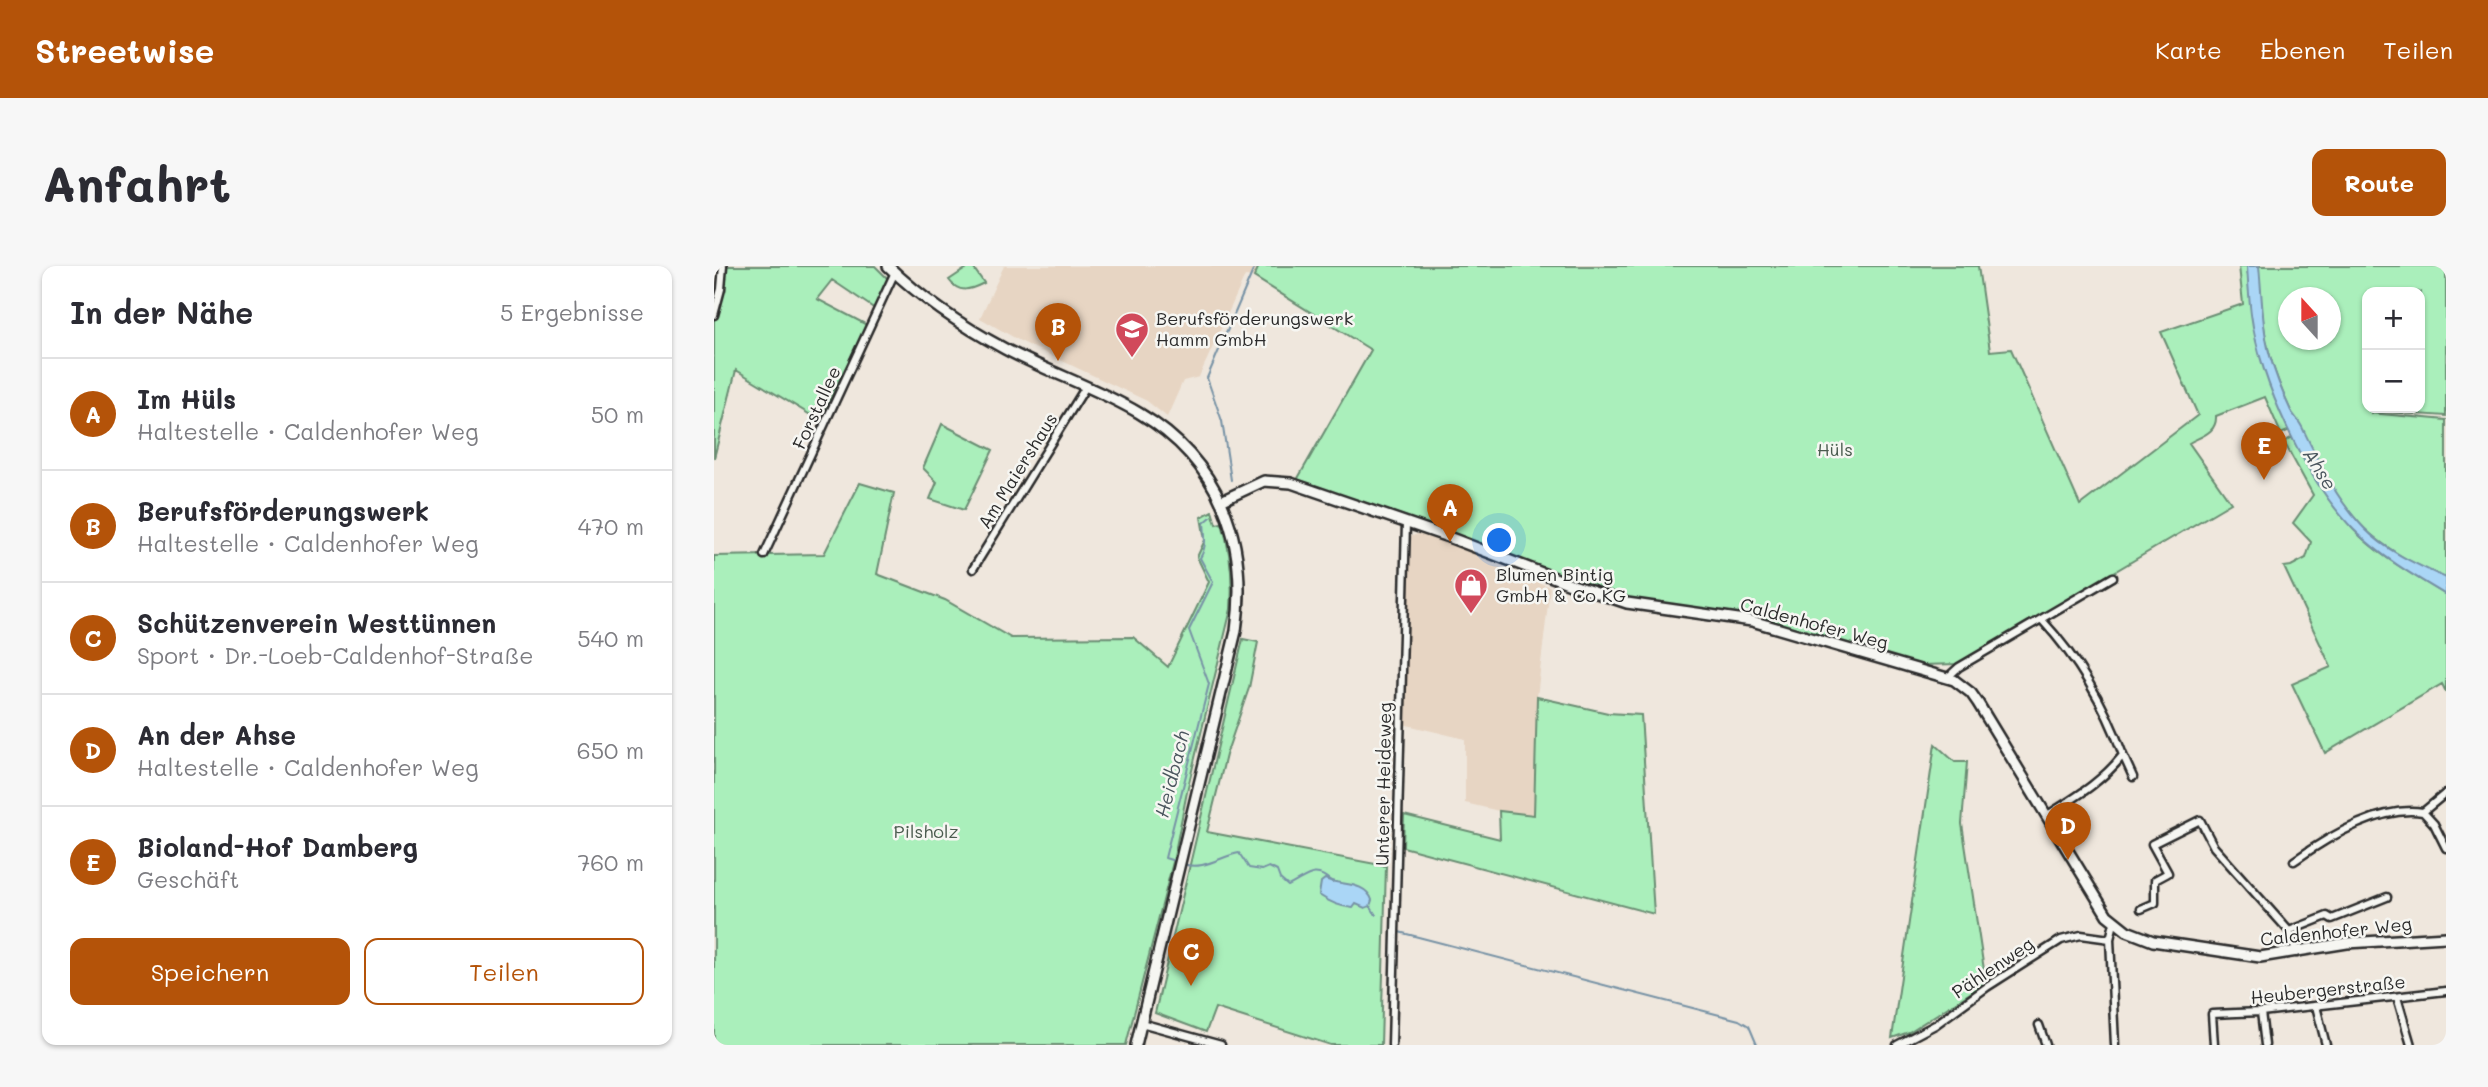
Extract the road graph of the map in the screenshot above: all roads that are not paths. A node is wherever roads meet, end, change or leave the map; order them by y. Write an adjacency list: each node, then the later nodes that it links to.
1 (723, 266): 3 (street)
2 (892, 269): 4 (main road); 7 (street, Forstallee)
3 (714, 315)
4 (1085, 388): 5 (main road); 8 (street, Am Maiershaus)
5 (1220, 501): 6 (main road, Caldenhofer Weg); 30 (main road)
6 (1406, 523): 11 (main road, Caldenhofer Weg); 34 (street, Unterer Heideweg)
7 (764, 555)
8 (973, 569)
9 (2113, 577): 10 (street)
10 (2042, 620): 11 (street); 12 (street)
11 (1948, 677): 16 (main road, Caldenhofer Weg)
12 (2123, 755): 13 (street); 16 (street)
13 (2133, 777)
14 (2446, 793): 15 (street)
15 (2423, 812): 17 (street); 18 (street)
16 (2046, 816): 21 (main road, Caldenhofer Weg)
17 (2446, 848)
18 (2294, 861)
19 (2388, 897): 22 (street)
20 (2141, 909): 22 (street)
21 (2114, 923): 24 (street); 25 (main road, Caldenhofer Weg)
22 (2289, 931): 25 (street)
23 (2446, 937): 25 (main road, Caldenhofer Weg)
24 (2110, 939): 35 (street, Pählenweg); 37 (street)
25 (2297, 953)
26 (2446, 991): 27 (street, Heubergerstraße)
27 (2397, 997): 28 (street, Heubergerstraße); 41 (street)
28 (2316, 1006): 29 (street, Heubergerstraße); 40 (street)
29 (2260, 1012): 38 (street, Heubergerstraße); 39 (street)
30 (1141, 1023): 32 (main road); 33 (street)
31 (2039, 1025): 36 (street)
32 (1136, 1045)
33 (1221, 1045)
34 (1392, 1045)
35 (1897, 1045)
36 (2046, 1045)
37 (2115, 1045)
38 (2214, 1045)
39 (2265, 1045)
40 (2326, 1045)
41 (2411, 1045)

